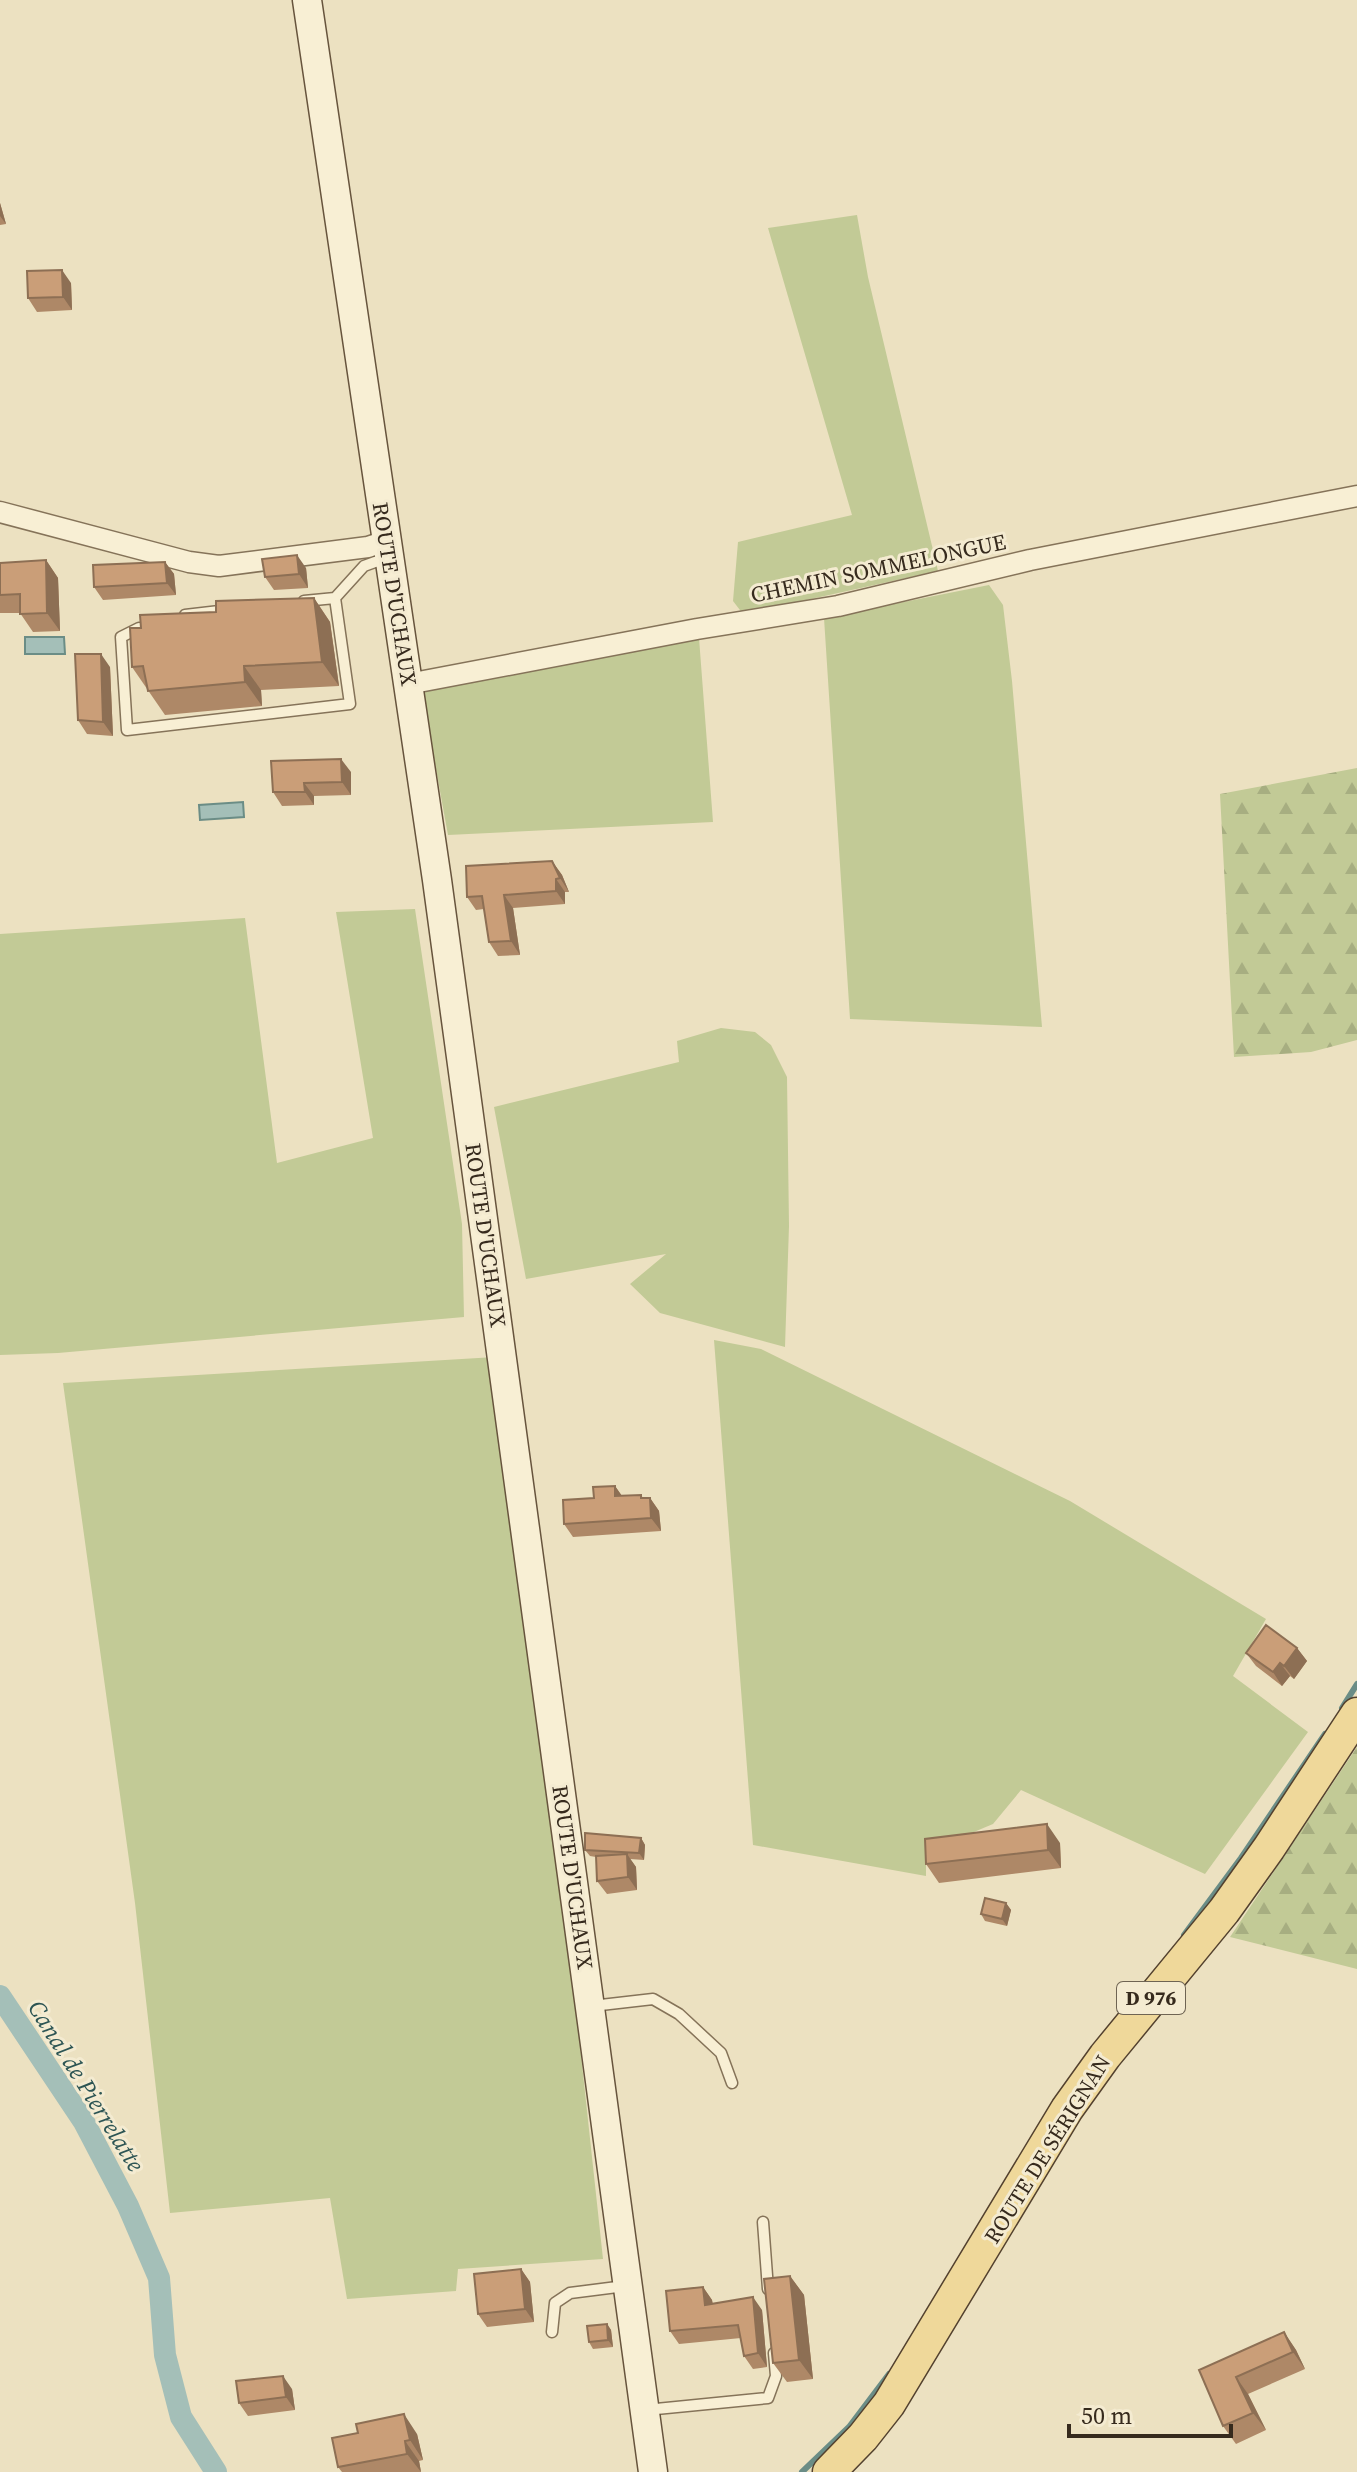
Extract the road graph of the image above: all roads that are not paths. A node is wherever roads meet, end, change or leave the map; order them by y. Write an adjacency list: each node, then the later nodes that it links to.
1 (307, 0): 4 (main road, ROUTE D'UCHAUX)
2 (1357, 496): 10 (street, CHEMIN SOMMELONGUE)
3 (0, 512): 4 (street)
4 (387, 549): 5 (lane); 10 (main road, ROUTE D'UCHAUX)
5 (335, 598): 6 (lane); 9 (lane)
6 (289, 603)
7 (242, 608): 8 (lane)
8 (180, 615)
9 (150, 624)
10 (408, 684): 12 (main road, ROUTE D'UCHAUX)
11 (1357, 1714): 21 (main road, ROUTE DE SÉRIGNAN / D 976)
12 (590, 2007): 13 (lane); 15 (main road, ROUTE D'UCHAUX)
13 (732, 2083)
14 (763, 2222): 16 (lane)
15 (627, 2286): 17 (lane); 19 (main road, ROUTE D'UCHAUX)
16 (769, 2299)
17 (552, 2332)
18 (773, 2345): 19 (lane)
19 (645, 2411): 20 (main road, ROUTE D'UCHAUX)
20 (653, 2472)
21 (829, 2472)

